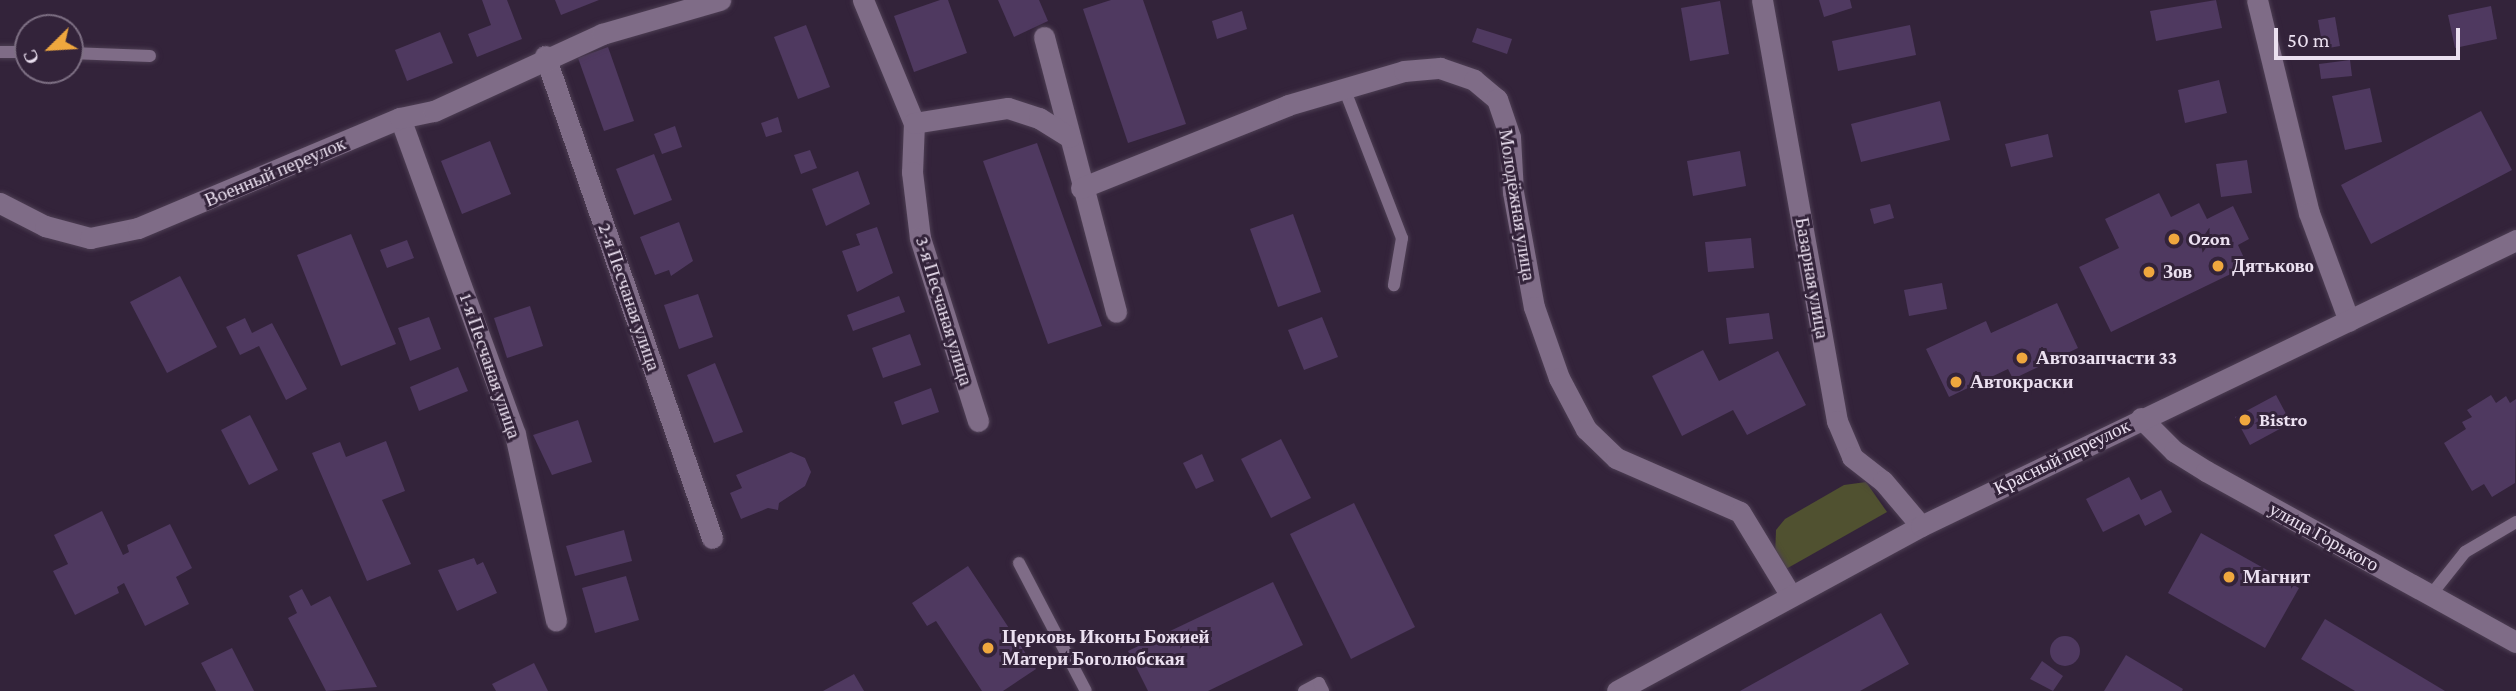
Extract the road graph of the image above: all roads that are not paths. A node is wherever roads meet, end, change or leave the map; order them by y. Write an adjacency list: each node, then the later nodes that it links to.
1 (720, 0): 8 (street)
2 (863, 0): 11 (street, 3-я Песчаная улица)
3 (1762, 0): 22 (street, Базарная улица)
4 (2257, 0): 18 (street)
5 (1044, 37): 12 (street)
6 (84, 53): 7 (lane)
7 (150, 55)
8 (545, 56): 10 (street, Военный переулок); 23 (street, 2-я Песчаная улица)
9 (1343, 88): 13 (street, Молодёжная улица); 16 (lane); 25 (street, Молодёжная улица)
10 (400, 118): 14 (street, Военный переулок); 27 (street, 1-я Песчаная улица)
11 (914, 122): 12 (street); 20 (street, 3-я Песчаная улица)
12 (1069, 137): 13 (street)
13 (1082, 188): 17 (street)
14 (0, 203)
15 (2516, 240): 18 (street, Красный переулок)
16 (1394, 285)
17 (1116, 312)
18 (2349, 321): 19 (street, Красный переулок)
19 (2141, 418): 22 (street, Красный переулок); 26 (street, улица Горького)
20 (978, 421)
21 (2516, 522): 26 (lane)
22 (1921, 526): 25 (street, Красный переулок)
23 (712, 538)
24 (1018, 563): 29 (lane)
25 (1790, 596): 32 (street, Красный переулок)
26 (2430, 596): 28 (street, улица Горького)
27 (556, 621)
28 (2516, 642)
29 (1086, 691)
30 (1304, 691): 31 (lane)
31 (1323, 691)
32 (1617, 691)

